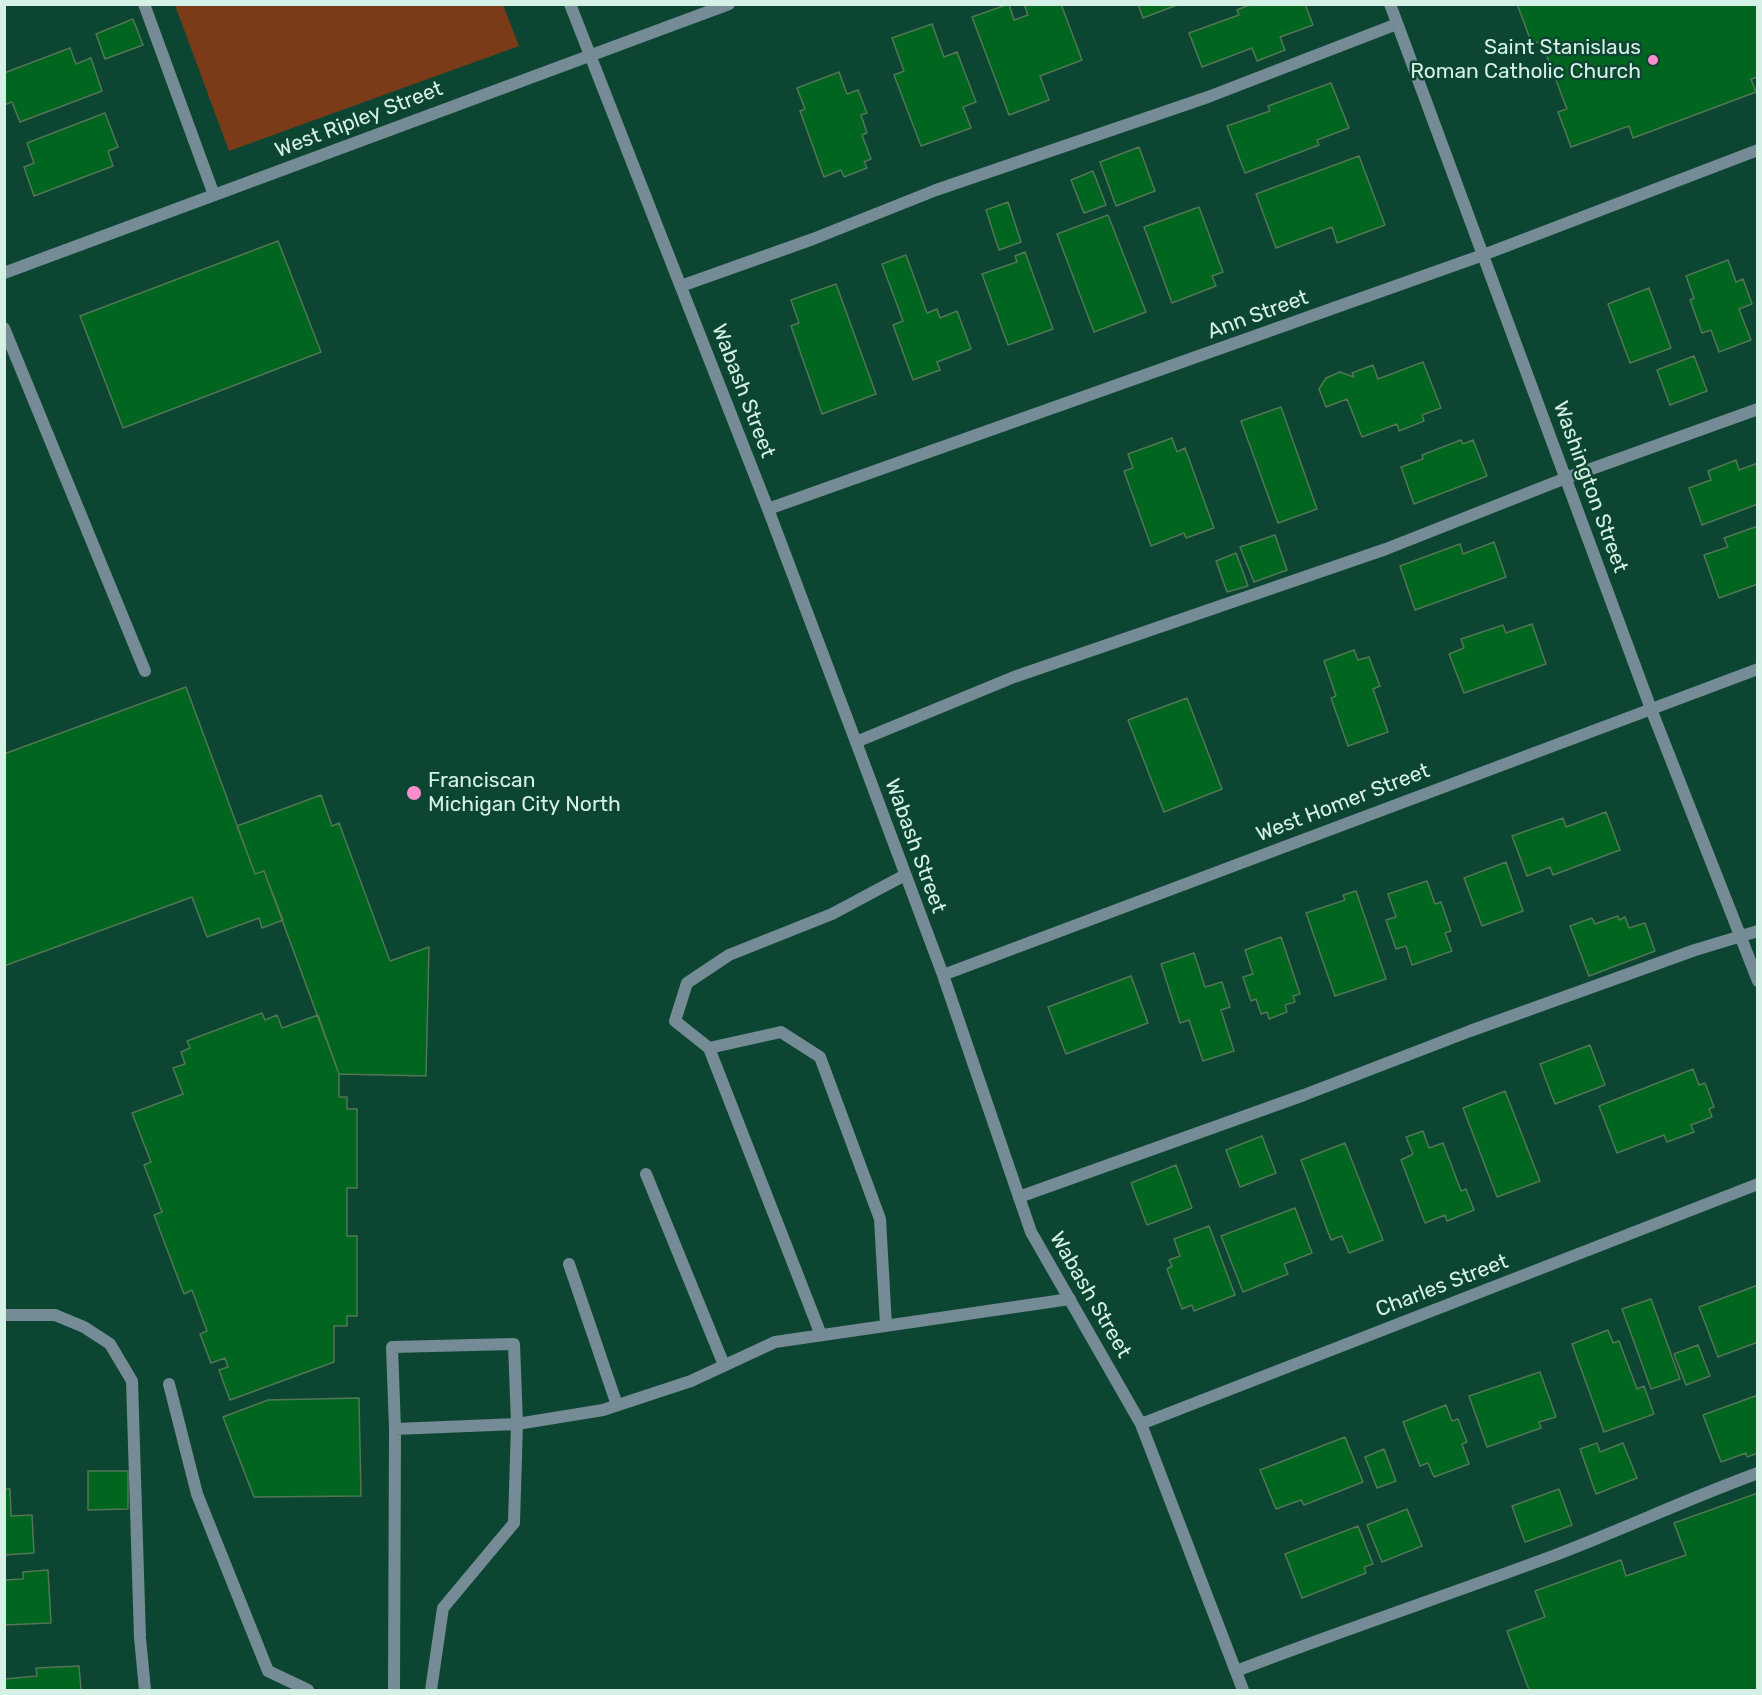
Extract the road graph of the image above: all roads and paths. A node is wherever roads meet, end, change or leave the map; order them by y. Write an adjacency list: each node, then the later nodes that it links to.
1 (144, 4): 8 (street)
2 (570, 4): 6 (street, Wabash Street)
3 (729, 4): 6 (street, West Ripley Street)
4 (1390, 4): 5 (street, Washington Street)
5 (1397, 24): 9 (street, Washington Street); 11 (street)
6 (590, 54): 8 (street, West Ripley Street); 11 (street, Wabash Street)
7 (1758, 150): 9 (street, Ann Street)
8 (214, 195): 10 (street, West Ripley Street)
9 (1484, 255): 14 (street, Washington Street); 15 (street, Ann Street)
10 (4, 273)
11 (681, 286): 15 (street, Wabash Street)
12 (4, 328): 17 (street)
13 (1758, 409): 14 (street)
14 (1566, 478): 18 (street, Washington Street); 19 (street)
15 (768, 509): 19 (street, Wabash Street)
16 (1758, 669): 18 (street, West Homer Street)
17 (145, 671)
18 (1652, 709): 22 (street, Washington Street); 23 (street, West Homer Street)
19 (856, 742): 20 (street, Wabash Street)
20 (905, 875): 23 (street, Wabash Street); 25 (street)
21 (1758, 931): 22 (street)
22 (1740, 937): 24 (street, Washington Street); 28 (street)
23 (943, 975): 28 (street, Wabash Street)
24 (1758, 981)
25 (709, 1048): 32 (street); 33 (street)
26 (646, 1174): 34 (street)
27 (1758, 1184): 38 (street, Charles Street)
28 (1019, 1197): 30 (street, Wabash Street)
29 (569, 1264): 36 (street)
30 (1070, 1299): 32 (street); 38 (street, Wabash Street)
31 (4, 1316): 42 (street)
32 (886, 1325): 33 (street)
33 (821, 1335): 34 (street)
34 (724, 1365): 36 (street)
35 (169, 1384): 43 (street)
36 (617, 1405): 37 (street)
37 (518, 1424): 39 (street); 39 (street); 45 (street)
38 (1141, 1424): 41 (street, Wabash Street)
39 (395, 1430): 44 (street)
40 (1758, 1473): 41 (street)
41 (1236, 1671): 46 (street, Wabash Street)
42 (145, 1690)
43 (308, 1690)
44 (393, 1690)
45 (431, 1690)
46 (1243, 1690)

